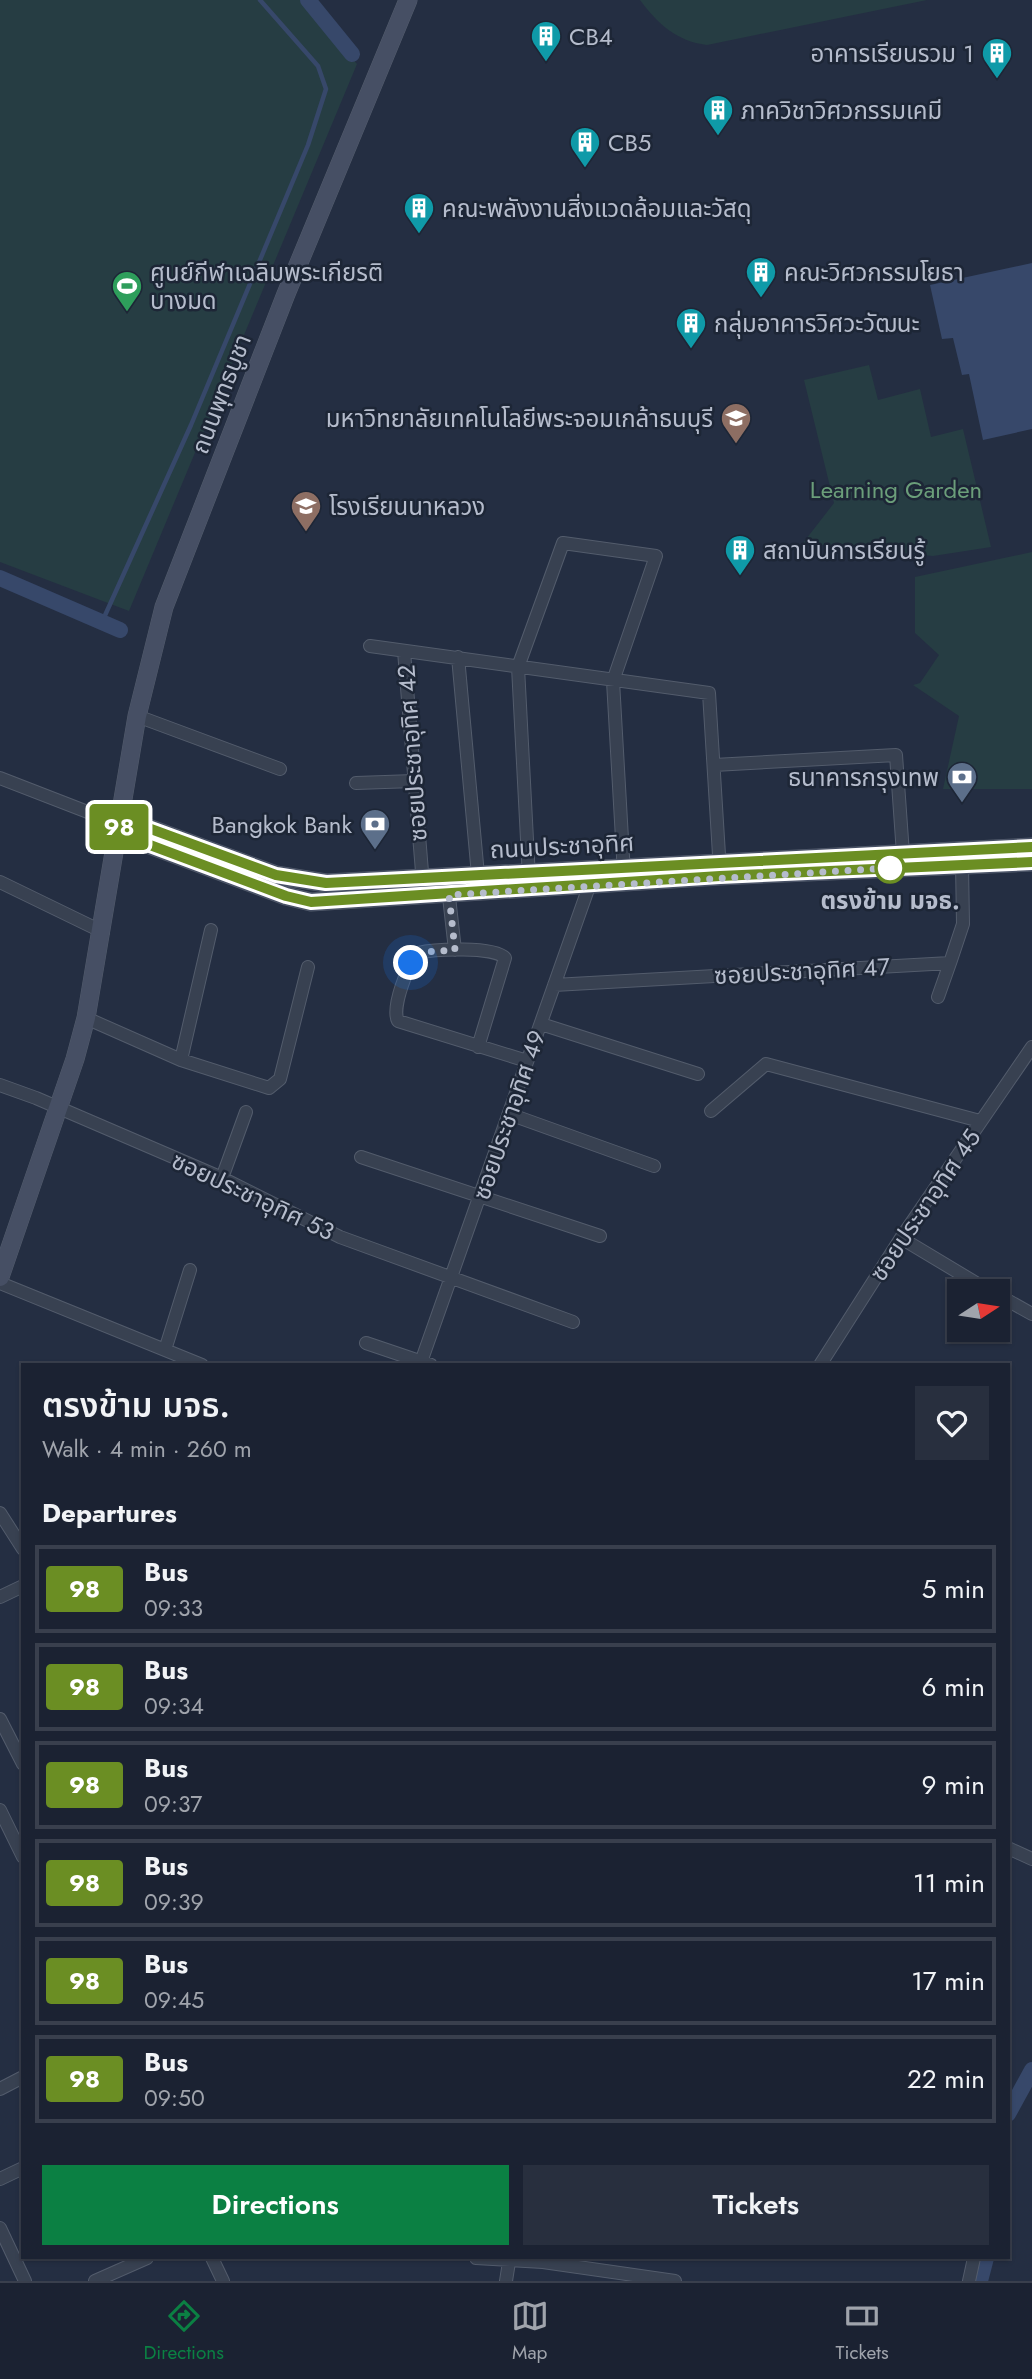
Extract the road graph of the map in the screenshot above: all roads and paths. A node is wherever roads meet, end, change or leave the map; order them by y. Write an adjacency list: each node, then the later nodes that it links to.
1 (408, 0): 7 (main road, ถนนพุทธบูชา)
2 (370, 646): 3 (street)
3 (404, 651): 4 (street); 11 (street, ซอยประชาอุทิศ 42)
4 (458, 657): 5 (street); 20 (street)
5 (518, 667): 6 (street); 6 (street); 22 (street)
6 (613, 681): 8 (street); 19 (street)
7 (137, 716): 9 (street); 13 (main road, ถนนพุทธบูชา)
8 (714, 765): 15 (street); 18 (street)
9 (280, 769)
10 (0, 778): 13 (street)
11 (414, 781): 12 (street); 25 (street, ซอยประชาอุทิศ 42)
12 (356, 783)
13 (120, 826): 25 (main road, ถนนประชาอุทิศ); 27 (main road)
14 (1032, 847): 15 (main road, ถนนประชาอุทิศ)
15 (903, 854): 18 (main road, ถนนประชาอุทิศ)
16 (1032, 862): 17 (main road, ถนนประชาอุทิศ)
17 (961, 864): 18 (main road, ถนนประชาอุทิศ); 29 (street)
18 (720, 869): 19 (main road, ถนนประชาอุทิศ)
19 (624, 874): 21 (main road, ถนนประชาอุทิศ)
20 (478, 875): 22 (main road, ถนนประชาอุทิศ); 24 (main road, ถนนประชาอุทิศ)
21 (593, 876): 22 (main road, ถนนประชาอุทิศ); 31 (street, ซอยประชาอุทิศ 49)
22 (529, 881): 24 (main road, ถนนประชาอุทิศ)
23 (0, 882): 27 (street)
24 (448, 886): 25 (main road, ถนนประชาอุทิศ); 28 (street)
25 (423, 887)
26 (211, 930): 37 (street)
27 (103, 932): 33 (main road)
28 (455, 950): 36 (street); 36 (street)
29 (950, 963): 31 (street, ซอยประชาอุทิศ 47); 32 (street)
30 (307, 967): 37 (street)
31 (554, 985): 34 (street, ซอยประชาอุทิศ 49)
32 (938, 998)
33 (86, 1018): 37 (street); 41 (main road)
34 (541, 1024): 38 (street, ซอยประชาอุทิศ 49); 39 (street)
35 (1032, 1046): 45 (street, ซอยประชาอุทิศ 45)
36 (478, 1047): 38 (street)
37 (181, 1060)
38 (527, 1061): 44 (street, ซอยประชาอุทิศ 49)
39 (698, 1074)
40 (0, 1085): 41 (street, ซอยประชาอุทิศ 53)
41 (58, 1109): 48 (street, ซอยประชาอุทิศ 53); 53 (main road)
42 (711, 1111): 45 (street)
43 (246, 1112): 48 (street)
44 (509, 1114): 47 (street); 49 (street, ซอยประชาอุทิศ 49)
45 (980, 1121): 51 (street, ซอยประชาอุทิศ 45)
46 (361, 1157): 49 (street)
47 (654, 1166)
48 (222, 1178): 54 (street, ซอยประชาอุทิศ 53)
49 (480, 1197): 50 (street); 54 (street, ซอยประชาอุทิศ 49)
50 (600, 1236)
51 (901, 1238): 55 (street); 64 (street, ซอยประชาอุทิศ 45)
52 (190, 1270): 61 (street)
53 (0, 1277)
54 (449, 1279): 59 (street, ซอยประชาอุทิศ 53); 63 (street, ซอยประชาอุทิศ 49)
55 (969, 1279)
56 (0, 1283): 61 (street)
57 (1010, 1302): 58 (street)
58 (1032, 1314)
59 (573, 1322)
60 (366, 1343): 63 (street)
61 (165, 1350): 62 (street)
62 (197, 1363)
63 (426, 1363)
64 (821, 1363)
65 (0, 1513): 66 (street)
66 (21, 1546)
67 (21, 1588): 68 (street)
68 (0, 1597)
69 (0, 1719): 70 (street)
70 (21, 1760)
71 (0, 1810): 73 (street)
72 (1010, 1849): 74 (street)
73 (21, 1853)
74 (1032, 1859)
75 (21, 2078): 76 (street)
76 (0, 2089)
77 (21, 2169): 78 (street)
78 (0, 2179)
79 (0, 2228): 86 (street)
80 (145, 2259): 87 (street)
81 (212, 2259): 88 (street)
82 (484, 2259): 85 (street)
83 (974, 2259): 91 (street)
84 (543, 2260): 85 (street); 90 (street)
85 (509, 2262): 89 (street)
86 (25, 2281)
87 (95, 2281)
88 (223, 2281)
89 (506, 2281)
90 (675, 2281)
91 (969, 2281)

